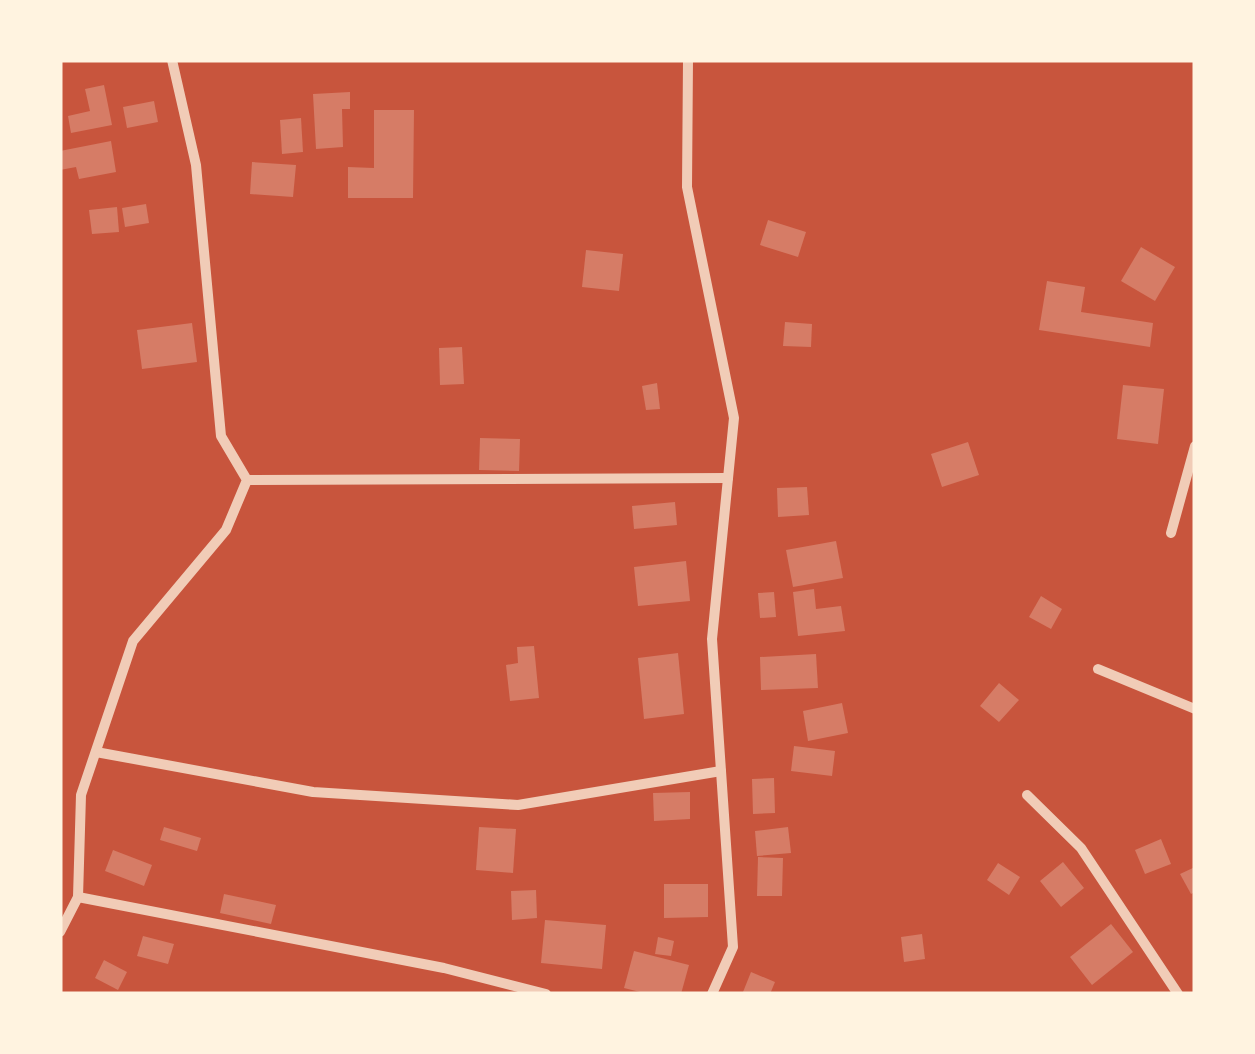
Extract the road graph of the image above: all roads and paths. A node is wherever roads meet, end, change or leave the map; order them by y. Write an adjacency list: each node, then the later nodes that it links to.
1 (172, 60): 5 (street)
2 (688, 60): 4 (street)
3 (1195, 446): 6 (street)
4 (728, 478): 5 (street); 10 (street)
5 (247, 480): 9 (street)
6 (1171, 533)
7 (1098, 669): 8 (street)
8 (1195, 709)
9 (96, 752): 10 (street); 12 (street)
10 (721, 771): 15 (street)
11 (1027, 796): 16 (street)
12 (78, 897): 13 (street); 14 (street)
13 (60, 932)
14 (546, 994)
15 (712, 994)
16 (1178, 994)

